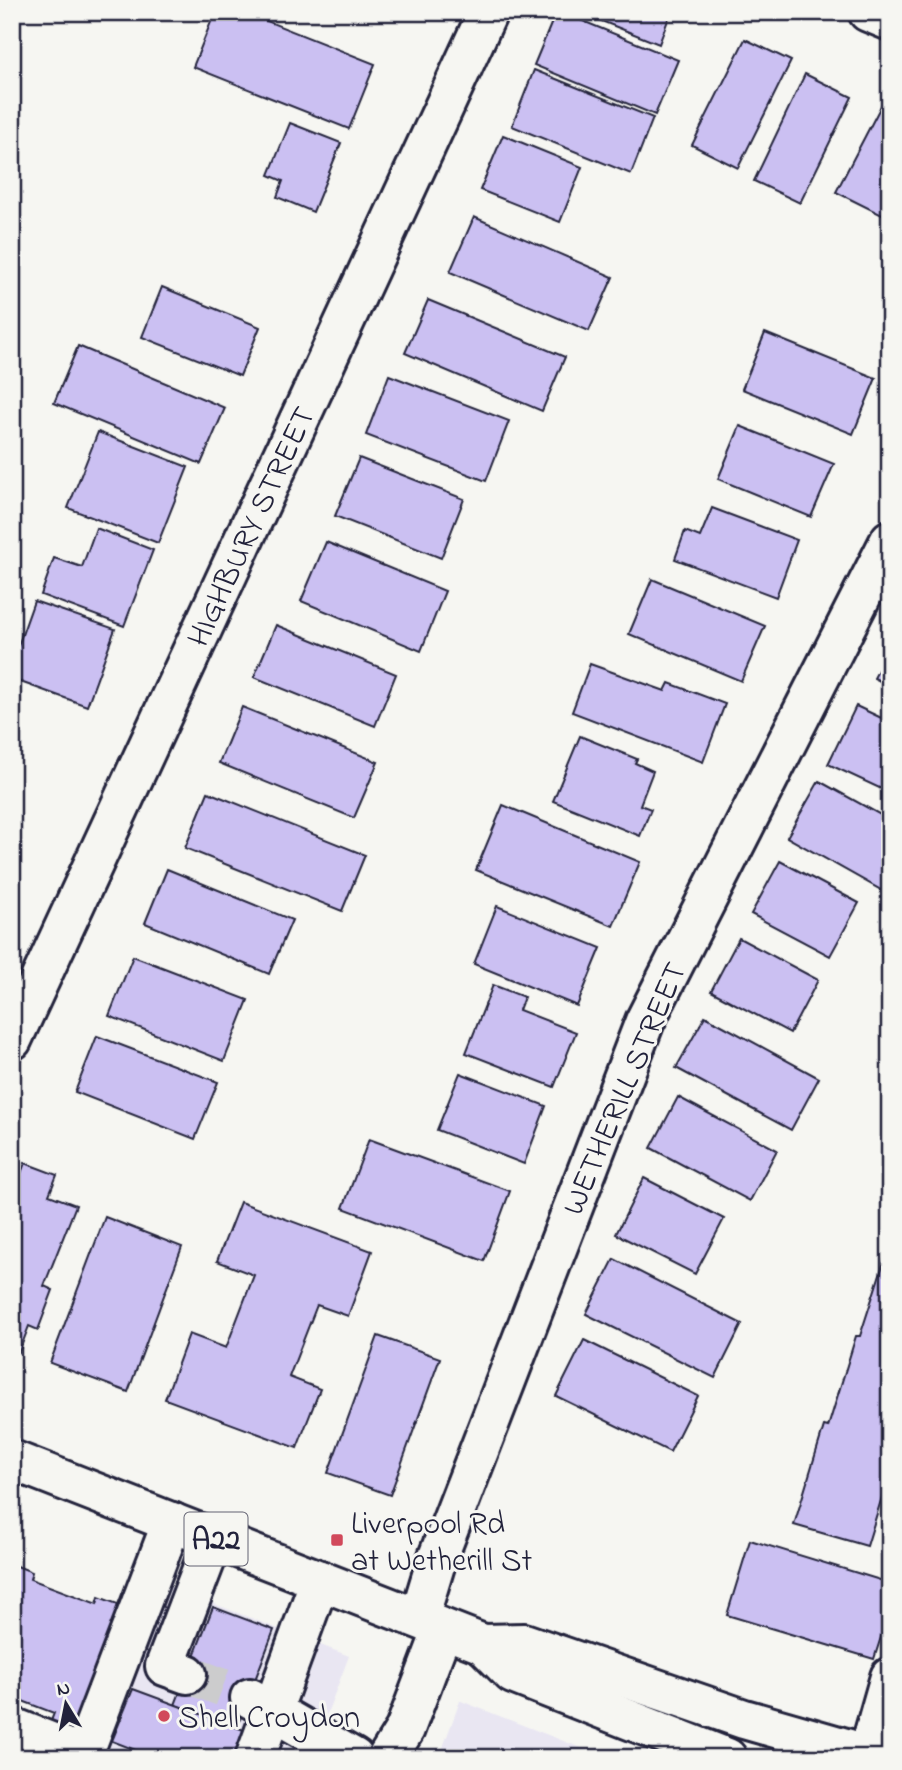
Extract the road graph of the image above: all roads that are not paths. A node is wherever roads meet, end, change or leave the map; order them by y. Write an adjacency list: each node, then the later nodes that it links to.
1 (488, 12): 5 (main road, HIGHBURY STREET)
2 (868, 12): 3 (main road)
3 (890, 21)
4 (890, 540): 10 (main road, WETHERILL STREET)
5 (12, 1040)
6 (12, 1460): 7 (main road, A22)
7 (173, 1522): 8 (main road, A22); 16 (main road)
8 (214, 1538): 9 (main road, A22); 12 (main road)
9 (320, 1580): 10 (main road, A22); 14 (main road)
10 (431, 1624): 11 (main road, A22); 21 (main road, WETHERILL STREET)
11 (483, 1643): 15 (main road, A22); 17 (main road, A22)
12 (176, 1670)
13 (890, 1677): 18 (main road)
14 (260, 1703): 19 (main road); 20 (main road)
15 (698, 1703): 17 (main road); 18 (main road, A22)
16 (12, 1727)
17 (680, 1749): 22 (main road, A22)
18 (864, 1755)
19 (255, 1758)
20 (354, 1758)
21 (387, 1758)
22 (727, 1758)

